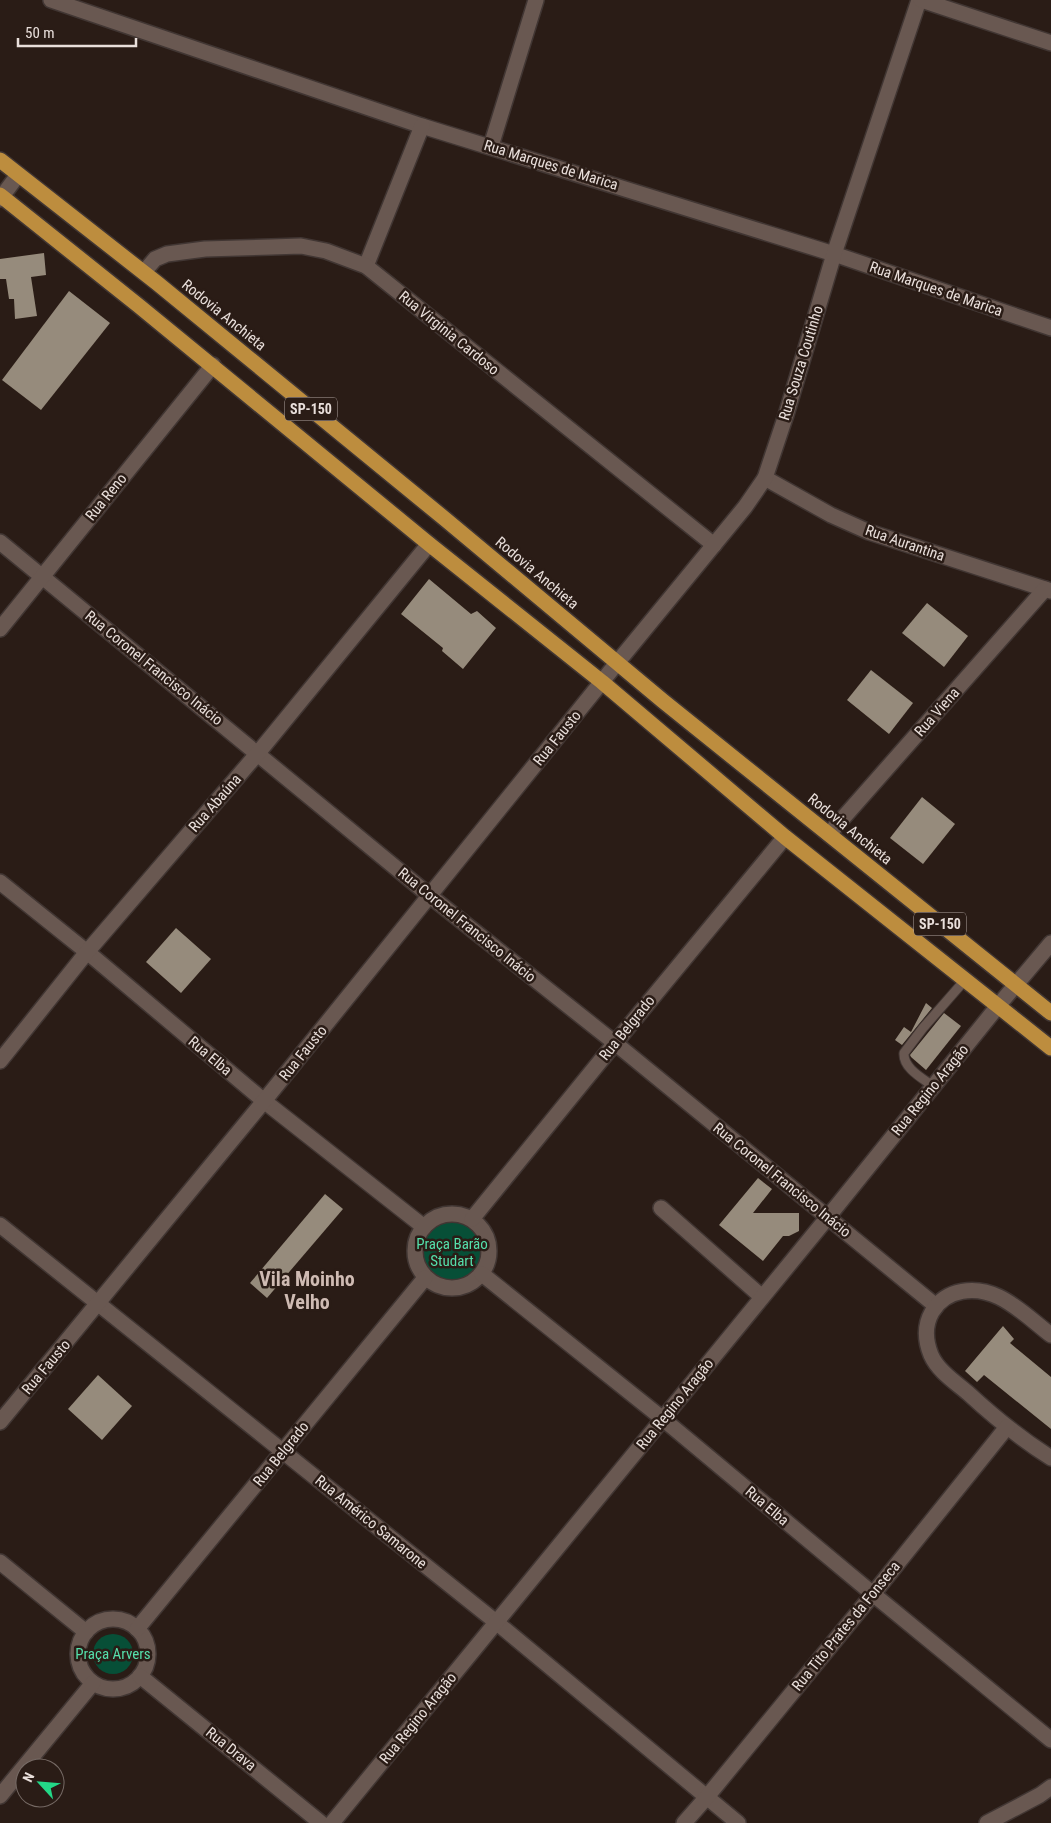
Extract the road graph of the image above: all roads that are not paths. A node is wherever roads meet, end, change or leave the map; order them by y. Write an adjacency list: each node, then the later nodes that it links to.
1 (51, 0): 5 (street, Rua Marques de Marica)
2 (536, 0): 6 (street)
3 (920, 0): 4 (street); 10 (street, Rua Souza Coutinho)
4 (1051, 43)
5 (422, 126): 6 (street, Rua Marques de Marica); 11 (street)
6 (491, 146): 10 (street, Rua Marques de Marica)
7 (0, 160): 8 (highway, Rodovia Anchieta / SP-150)
8 (18, 175): 9 (street); 12 (highway, Rodovia Anchieta / SP-150)
9 (0, 197): 14 (highway, SP-150)
10 (834, 254): 13 (street, Rua Marques de Marica); 15 (street, Rua Souza Coutinho)
11 (366, 266): 12 (street, Rua Virginia Cardoso); 18 (street, Rua Virginia Cardoso)
12 (144, 272): 22 (highway, Rodovia Anchieta / SP-150)
13 (1051, 328)
14 (213, 366): 17 (highway, SP-150); 19 (street, Rua Reno)
15 (765, 478): 18 (street, Rua Souza Coutinho); 20 (street, Rua Aurantina)
16 (0, 542): 19 (street, Rua Coronel Francisco Inácio)
17 (429, 544): 23 (highway, SP-150); 24 (street, Rua Abaúna)
18 (714, 545): 22 (street, Rua Souza Coutinho)
19 (42, 576): 21 (street, Rua Reno); 24 (street, Rua Coronel Francisco Inácio)
20 (1048, 590): 25 (street, Rua Viena)
21 (0, 629)
22 (617, 663): 23 (street, Rua Souza Coutinho); 25 (highway, Rodovia Anchieta / SP-150)
23 (602, 682): 26 (highway, SP-150); 28 (street, Rua Fausto)
24 (258, 753): 28 (street, Rua Coronel Francisco Inácio); 30 (street, Rua Abaúna)
25 (829, 834): 32 (highway, Rodovia Anchieta / SP-150)
26 (785, 837): 31 (highway, SP-150); 35 (street, Rua Belgrado)
27 (0, 882): 30 (street, Rua Elba)
28 (430, 896): 35 (street, Rua Coronel Francisco Inácio); 39 (street, Rua Fausto)
29 (1051, 943): 32 (street, Rua Regino Aragão)
30 (87, 952): 37 (street, Rua Abaúna); 39 (street, Rua Elba)
31 (965, 980): 33 (highway, SP-150); 38 (lane)
32 (1015, 984): 33 (street, Rua Regino Aragão); 34 (highway, Rodovia Anchieta / SP-150)
33 (998, 1006): 36 (highway, SP-150); 38 (street, Rua Regino Aragão)
34 (1051, 1013)
35 (615, 1043): 41 (street, Rua Coronel Francisco Inácio); 42 (street, Rua Belgrado)
36 (1051, 1048)
37 (0, 1061)
38 (933, 1086): 41 (street, Rua Regino Aragão)
39 (264, 1101): 44 (street, Rua Elba); 48 (street, Rua Fausto)
40 (661, 1208): 47 (street)
41 (828, 1217): 47 (street, Rua Regino Aragão); 49 (street, Rua Coronel Francisco Inácio)
42 (472, 1220): 44 (street); 45 (street)
43 (0, 1225): 48 (street, Rua Américo Samarone)
44 (424, 1227): 46 (street)
45 (482, 1274): 46 (street); 51 (street, Rua Elba)
46 (425, 1278): 54 (street, Rua Belgrado)
47 (762, 1297): 51 (street, Rua Regino Aragão)
48 (98, 1303): 52 (street, Rua Fausto); 54 (street, Rua Américo Samarone)
49 (936, 1306): 50 (street); 53 (street)
50 (1051, 1335)
51 (663, 1419): 57 (street, Rua Elba); 58 (street, Rua Regino Aragão)
52 (0, 1422)
53 (1007, 1427): 55 (street); 57 (street, Rua Tito Prates da Fonseca)
54 (283, 1452): 58 (street, Rua Américo Samarone); 59 (street, Rua Belgrado)
55 (1051, 1458)
56 (0, 1562): 60 (street)
57 (873, 1594): 63 (street, Rua Elba); 66 (street, Rua Tito Prates da Fonseca)
58 (496, 1622): 66 (street, Rua Américo Samarone); 68 (street, Rua Regino Aragão)
59 (137, 1629): 60 (street); 61 (street)
60 (86, 1632): 62 (street)
61 (140, 1676): 62 (street); 67 (street, Rua Drava)
62 (93, 1683): 65 (street)
63 (1051, 1740)
64 (1051, 1787): 71 (street)
65 (0, 1796)
66 (706, 1798): 69 (street, Rua Tito Prates da Fonseca); 70 (street, Rua Américo Samarone)
67 (321, 1823)
68 (332, 1823)
69 (684, 1823)
70 (738, 1823)
71 (987, 1823)

